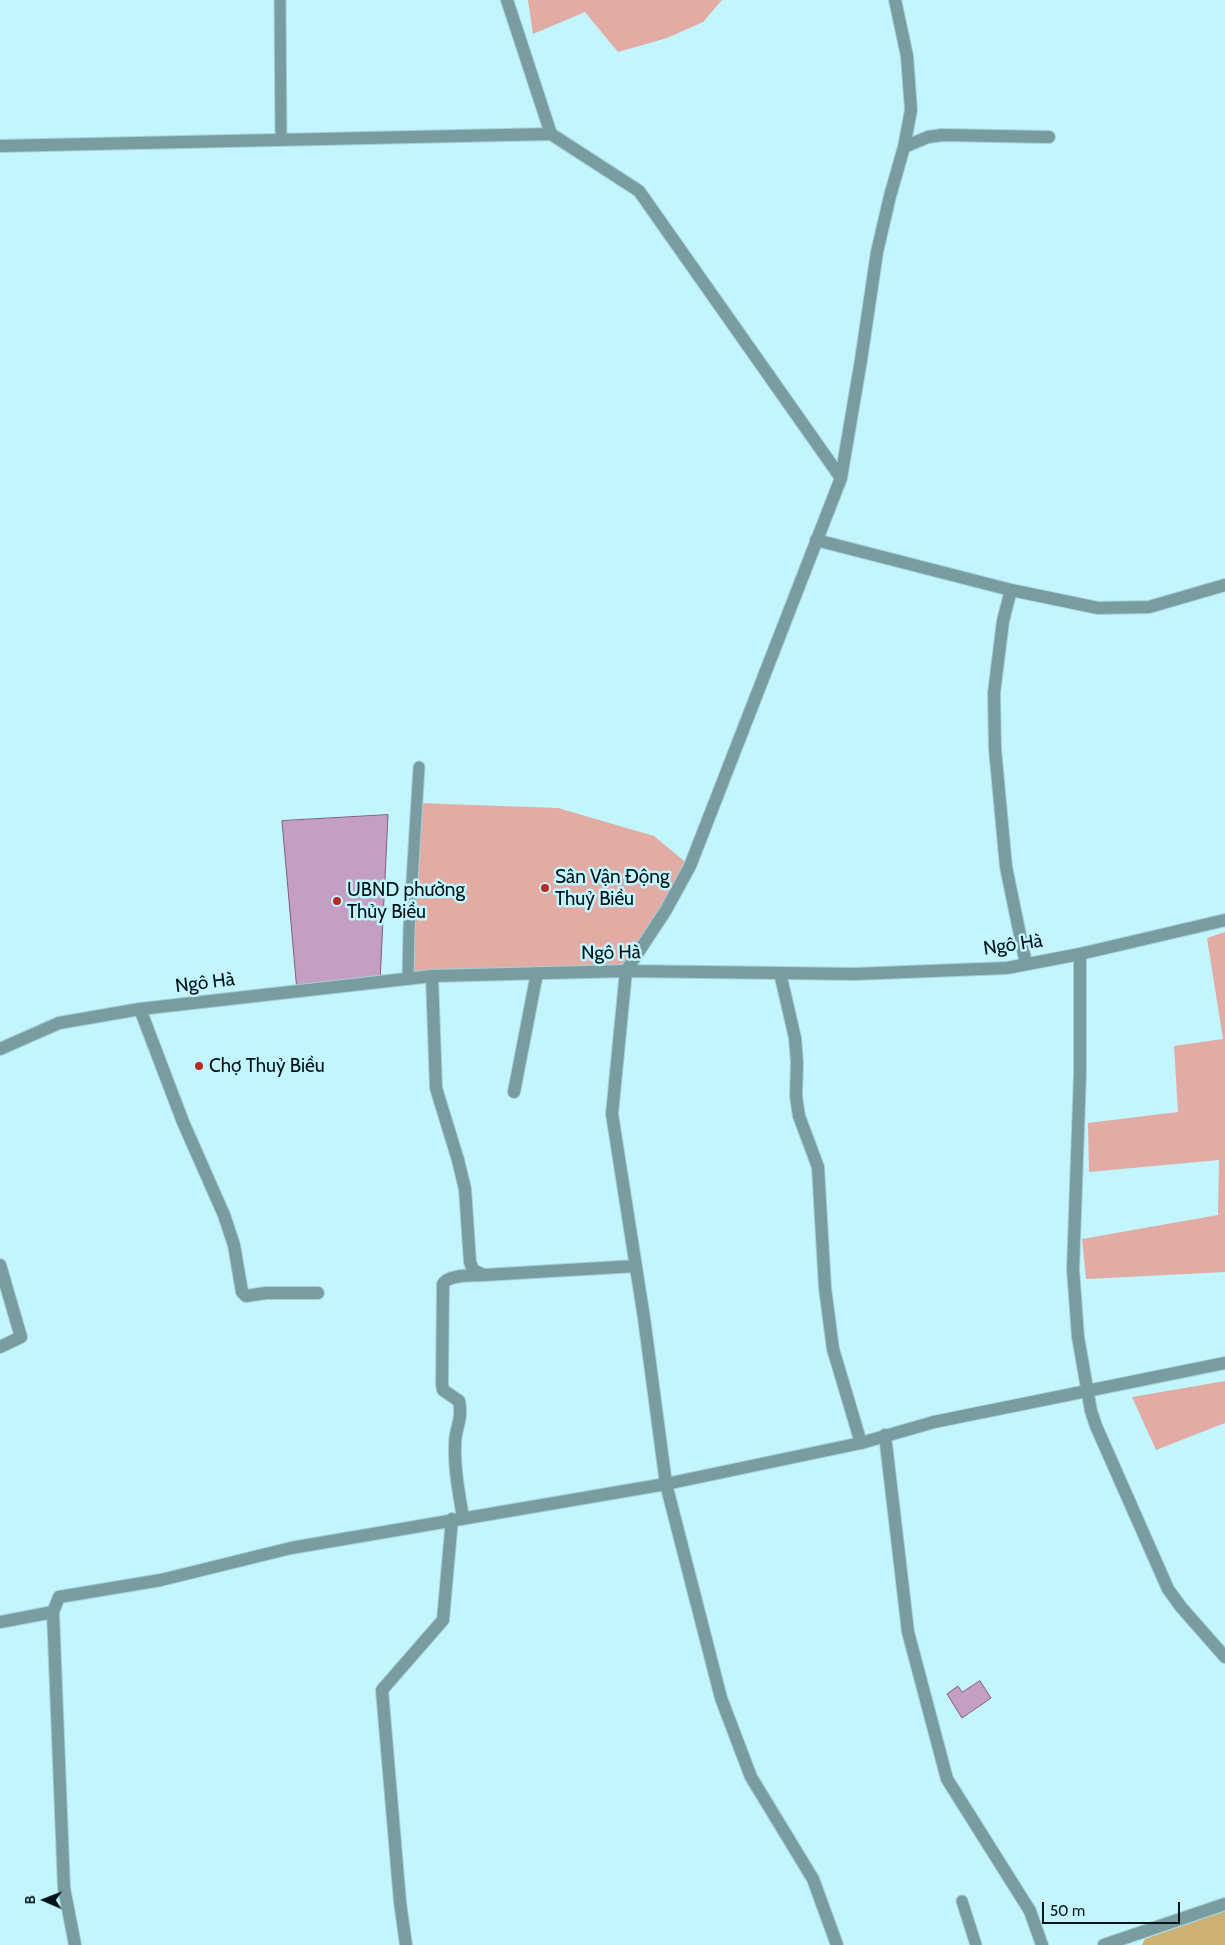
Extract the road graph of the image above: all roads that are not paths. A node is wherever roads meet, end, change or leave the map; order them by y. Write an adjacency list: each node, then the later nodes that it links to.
1 (280, 0): 6 (lane)
2 (507, 0): 4 (street)
3 (895, 0): 8 (street)
4 (551, 134): 6 (street); 9 (street)
5 (1049, 138): 8 (street)
6 (280, 140): 7 (street)
7 (0, 146)
8 (904, 147): 9 (street)
9 (841, 478): 10 (street)
10 (816, 540): 12 (street); 17 (street)
11 (1225, 585): 12 (street)
12 (1010, 590): 16 (street)
13 (419, 767): 21 (lane)
14 (1225, 920): 15 (street, Ngô Hà)
15 (1080, 954): 16 (street, Ngô Hà); 31 (street)
16 (1026, 964): 19 (street, Ngô Hà)
17 (626, 971): 18 (street, Ngô Hà); 19 (street, Ngô Hà); 26 (street)
18 (537, 973): 20 (street, Ngô Hà); 24 (street)
19 (780, 973): 33 (street)
20 (432, 976): 21 (street, Ngô Hà); 27 (street)
21 (408, 978): 22 (street, Ngô Hà)
22 (140, 1009): 23 (street, Ngô Hà); 28 (street)
23 (0, 1049)
24 (514, 1092)
25 (0, 1265): 29 (street)
26 (636, 1266): 27 (street); 34 (street)
27 (484, 1275): 35 (street)
28 (318, 1293)
29 (0, 1347)
30 (1225, 1363): 31 (street)
31 (1087, 1391): 32 (street); 38 (street)
32 (886, 1435): 33 (street); 45 (street)
33 (861, 1443): 34 (street)
34 (666, 1484): 35 (street); 43 (street)
35 (458, 1519): 36 (street); 42 (street)
36 (53, 1612): 37 (street); 41 (street)
37 (0, 1622)
38 (1225, 1657)
39 (962, 1901): 44 (lane)
40 (1225, 1904): 46 (street)
41 (75, 1945)
42 (406, 1945)
43 (837, 1945)
44 (976, 1945)
45 (1042, 1945)
46 (1104, 1945)

